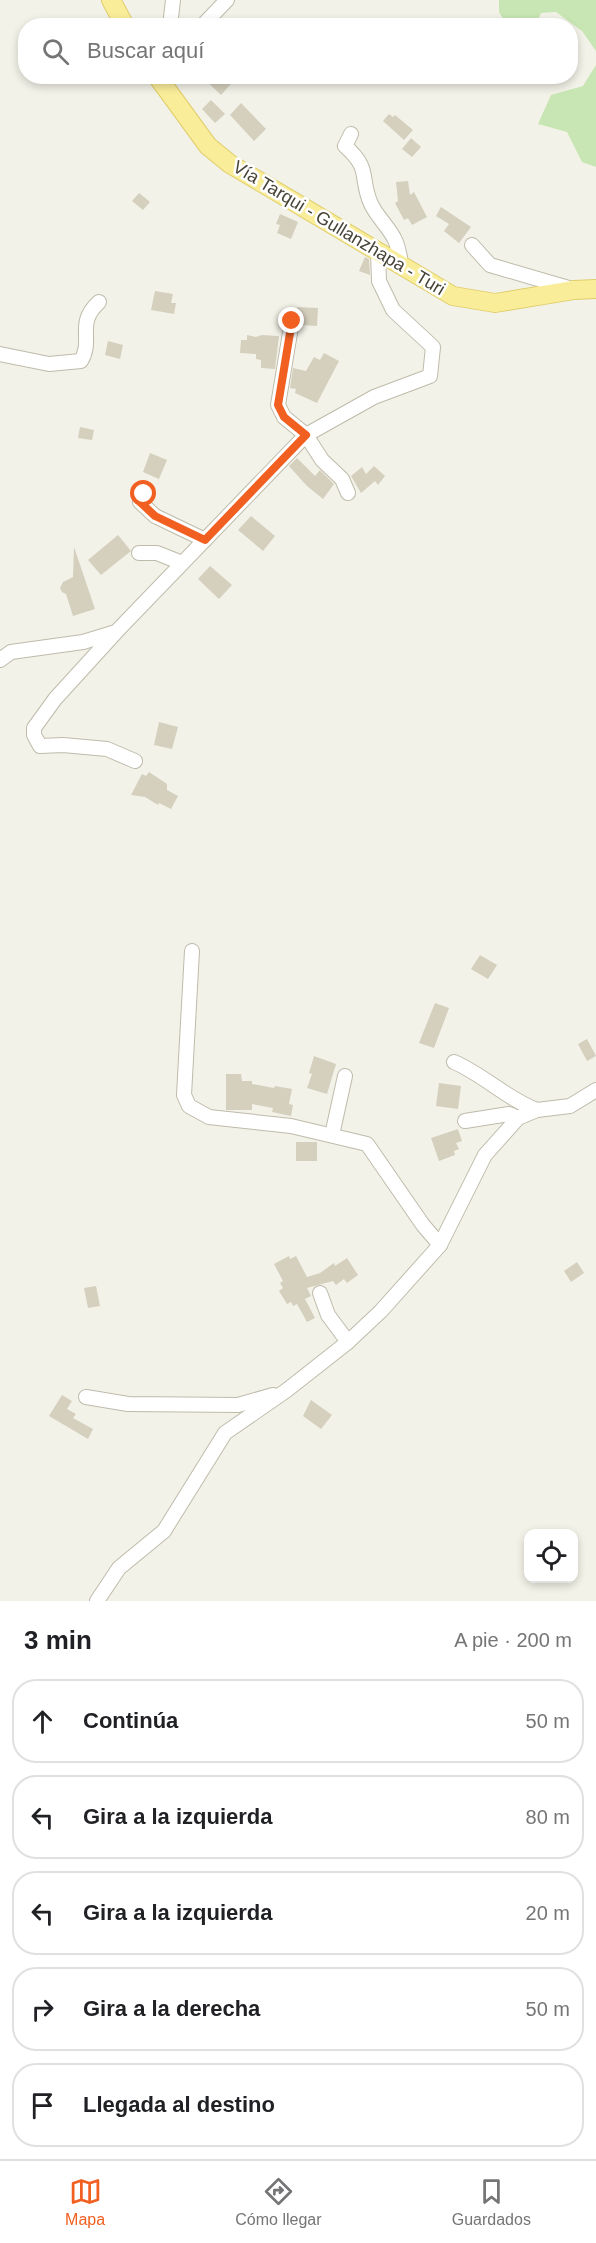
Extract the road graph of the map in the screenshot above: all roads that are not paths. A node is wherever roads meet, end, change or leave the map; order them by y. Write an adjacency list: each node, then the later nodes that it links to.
1 (111, 0): 4 (main road)
2 (173, 0): 5 (street)
3 (227, 0): 6 (street)
4 (120, 18)
5 (171, 18)
6 (210, 18)
7 (163, 84): 10 (main road, Vía Tarqui - Gullanzhapa - Turi)
8 (351, 134): 11 (street)
9 (472, 245): 13 (street)
10 (378, 252): 11 (main road, Vía Tarqui - Gullanzhapa - Turi); 17 (street)
11 (402, 267): 13 (main road, Vía Tarqui - Gullanzhapa - Turi)
12 (596, 289): 13 (main road, Vía Tarqui - Gullanzhapa - Turi)
13 (574, 290)
14 (99, 302): 16 (street)
15 (292, 321): 17 (street)
16 (0, 354)
17 (306, 435): 19 (street); 20 (street)
18 (144, 494): 20 (street)
19 (348, 494)
20 (205, 540): 22 (street)
21 (139, 553): 22 (street)
22 (182, 563): 23 (street)
23 (116, 632): 24 (street); 25 (street)
24 (0, 660)
25 (135, 761)
26 (192, 951): 33 (street)
27 (454, 1062): 30 (street)
28 (345, 1076): 33 (street)
29 (596, 1090): 30 (street)
30 (537, 1110): 31 (street)
31 (518, 1118): 32 (street); 34 (street)
32 (465, 1121)
33 (332, 1135): 34 (street)
34 (440, 1245): 36 (street)
35 (320, 1293): 36 (street)
36 (348, 1342): 37 (street)
37 (286, 1390): 38 (street); 39 (street)
38 (86, 1397)
39 (97, 1601)

